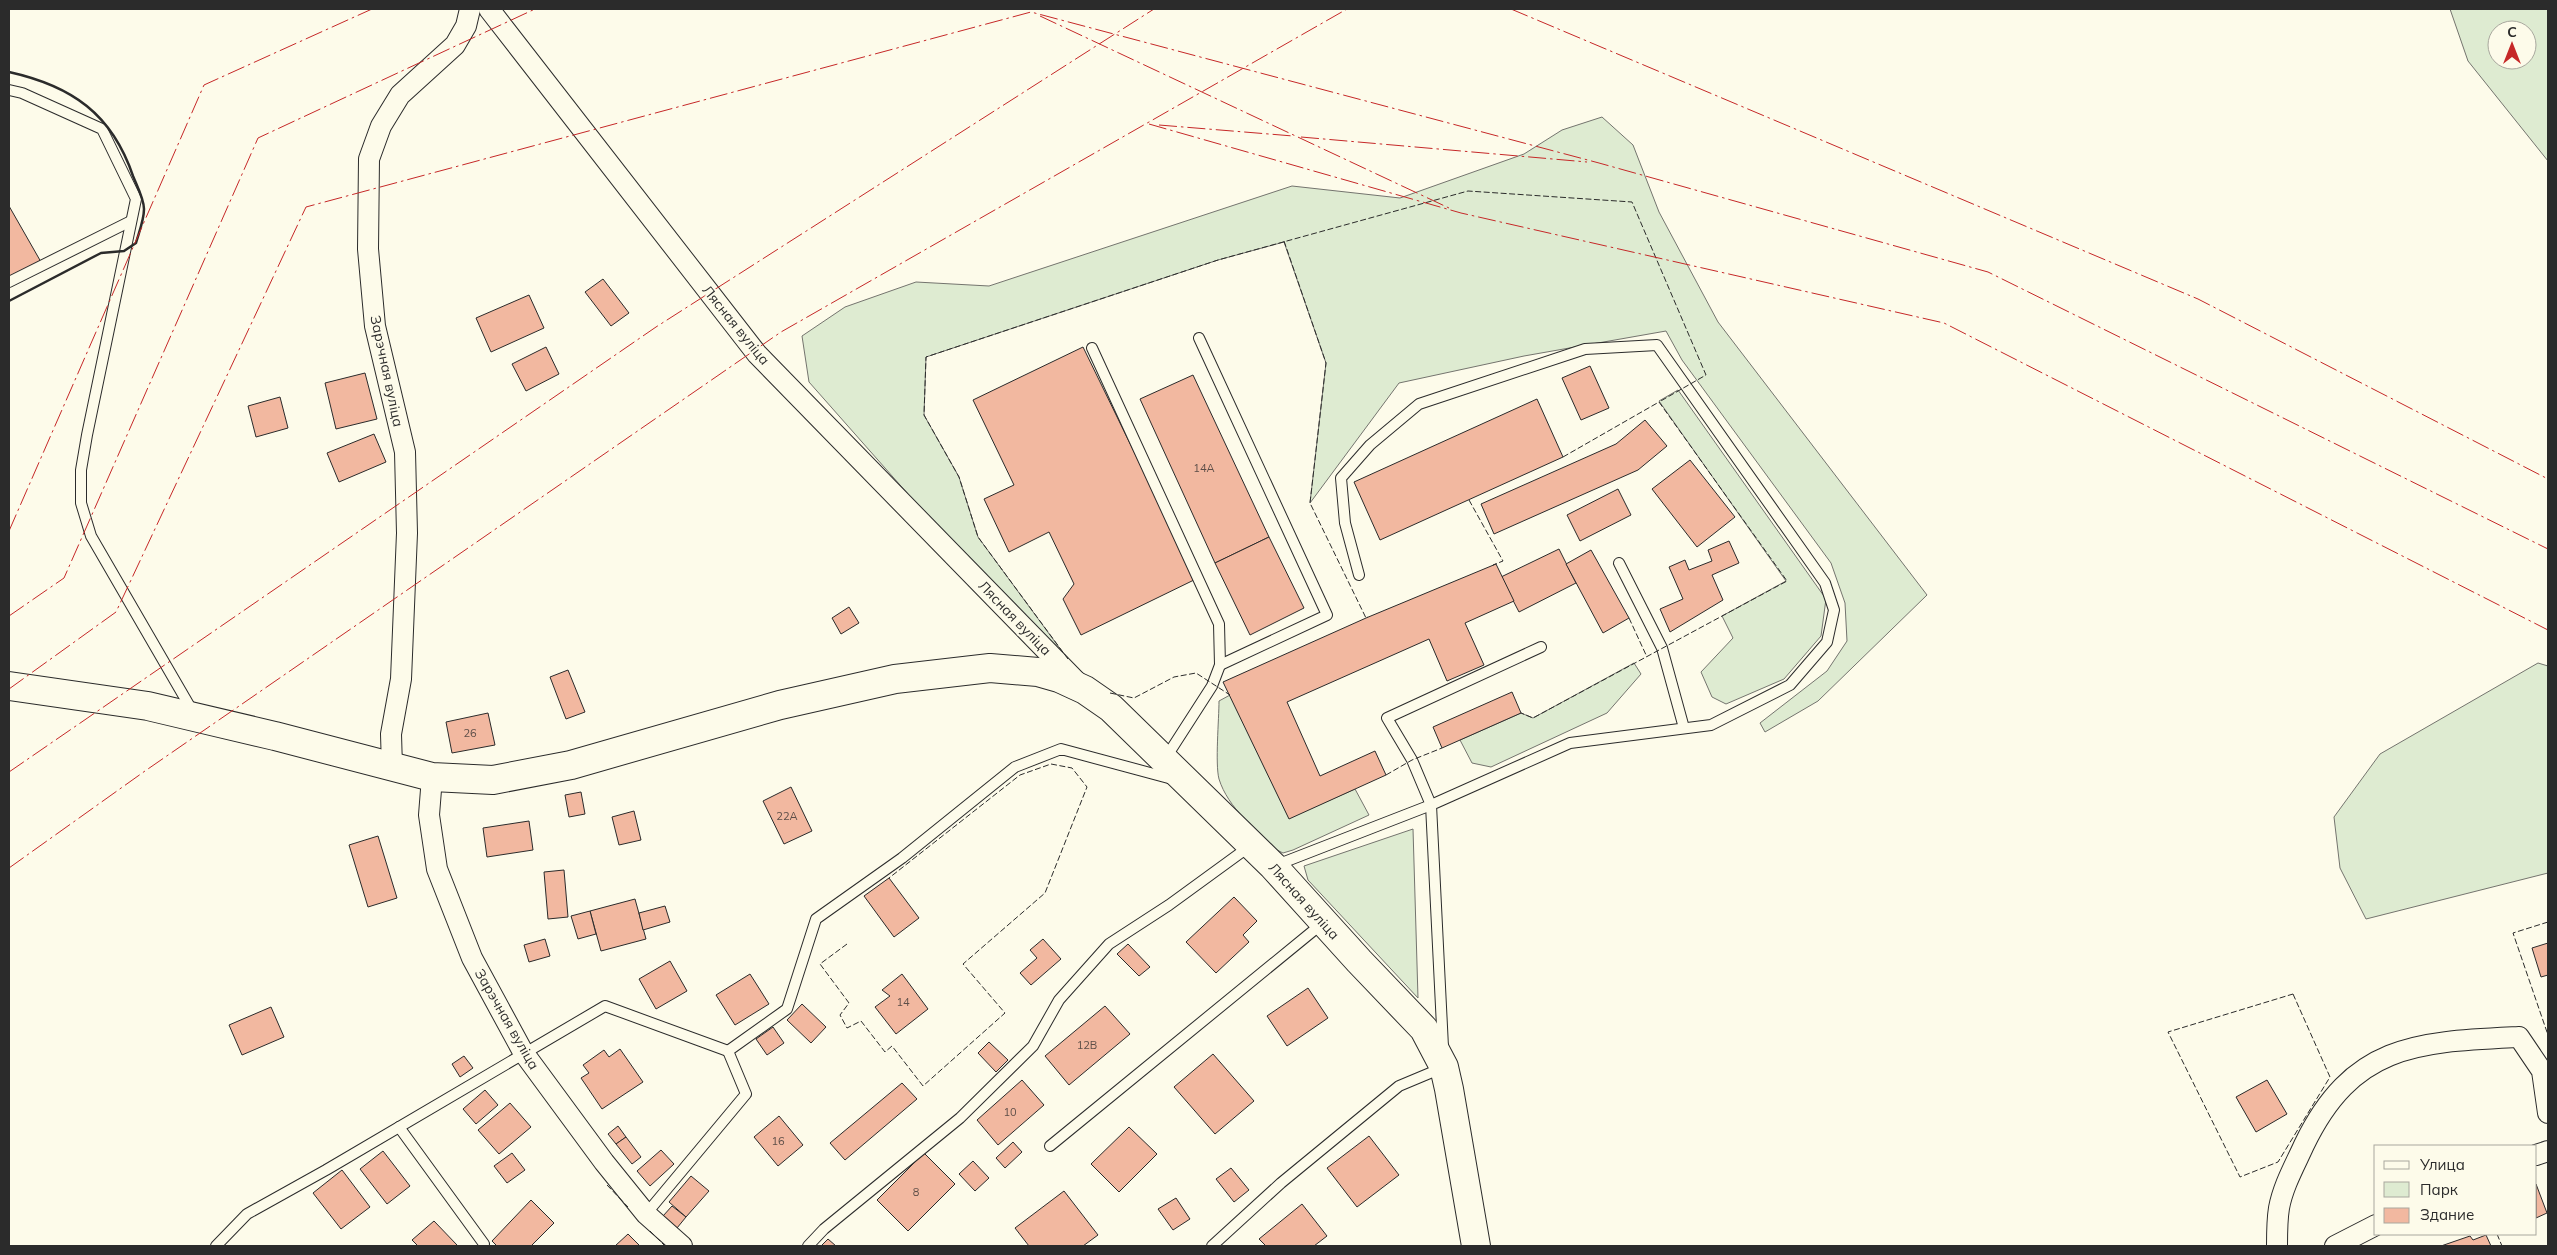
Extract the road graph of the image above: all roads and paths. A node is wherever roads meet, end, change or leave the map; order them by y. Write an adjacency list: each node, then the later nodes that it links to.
1 (470, 9): 17 (street, Зарэчная вуліца)
2 (489, 9): 13 (street, Лясная вуліца)
3 (9, 90): 4 (lane)
4 (131, 221): 5 (lane); 14 (lane)
5 (9, 282)
6 (1199, 338): 11 (lane)
7 (1092, 348): 11 (lane)
8 (1619, 564): 15 (lane)
9 (1359, 576): 15 (lane)
10 (1541, 647): 20 (lane)
11 (1220, 665): 16 (lane)
12 (9, 686): 14 (main road)
13 (1085, 690): 16 (main road, Лясная вуліца); 18 (main road)
14 (196, 718): 17 (main road)
15 (1684, 728): 20 (lane)
16 (1164, 760): 19 (main road, Лясная вуліца)
17 (392, 766): 18 (main road)
18 (432, 777): 25 (street, Зарэчная вуліца)
19 (1189, 783): 21 (main road, Лясная вуліца); 24 (lane)
20 (1431, 805): 22 (lane); 26 (lane)
21 (1252, 845): 22 (main road, Лясная вуліца); 36 (lane)
22 (1273, 866): 23 (main road, Лясная вуліца)
23 (1324, 922): 26 (main road, Лясная вуліца); 30 (lane)
24 (728, 1051): 25 (lane); 31 (lane)
25 (523, 1052): 29 (lane); 31 (street, Зарэчная вуліца)
26 (1444, 1067): 37 (lane); 38 (main road, Лясная вуліца)
27 (2545, 1070): 28 (street); 39 (street)
28 (2548, 1113)
29 (399, 1127): 33 (lane); 34 (lane)
30 (1050, 1146)
31 (646, 1214): 35 (street, Зарэчная вуліца)
32 (2374, 1226): 40 (street)
33 (484, 1244)
34 (216, 1246)
35 (682, 1246)
36 (808, 1246)
37 (1212, 1246)
38 (1476, 1246)
39 (2277, 1246)
40 (2335, 1246)

